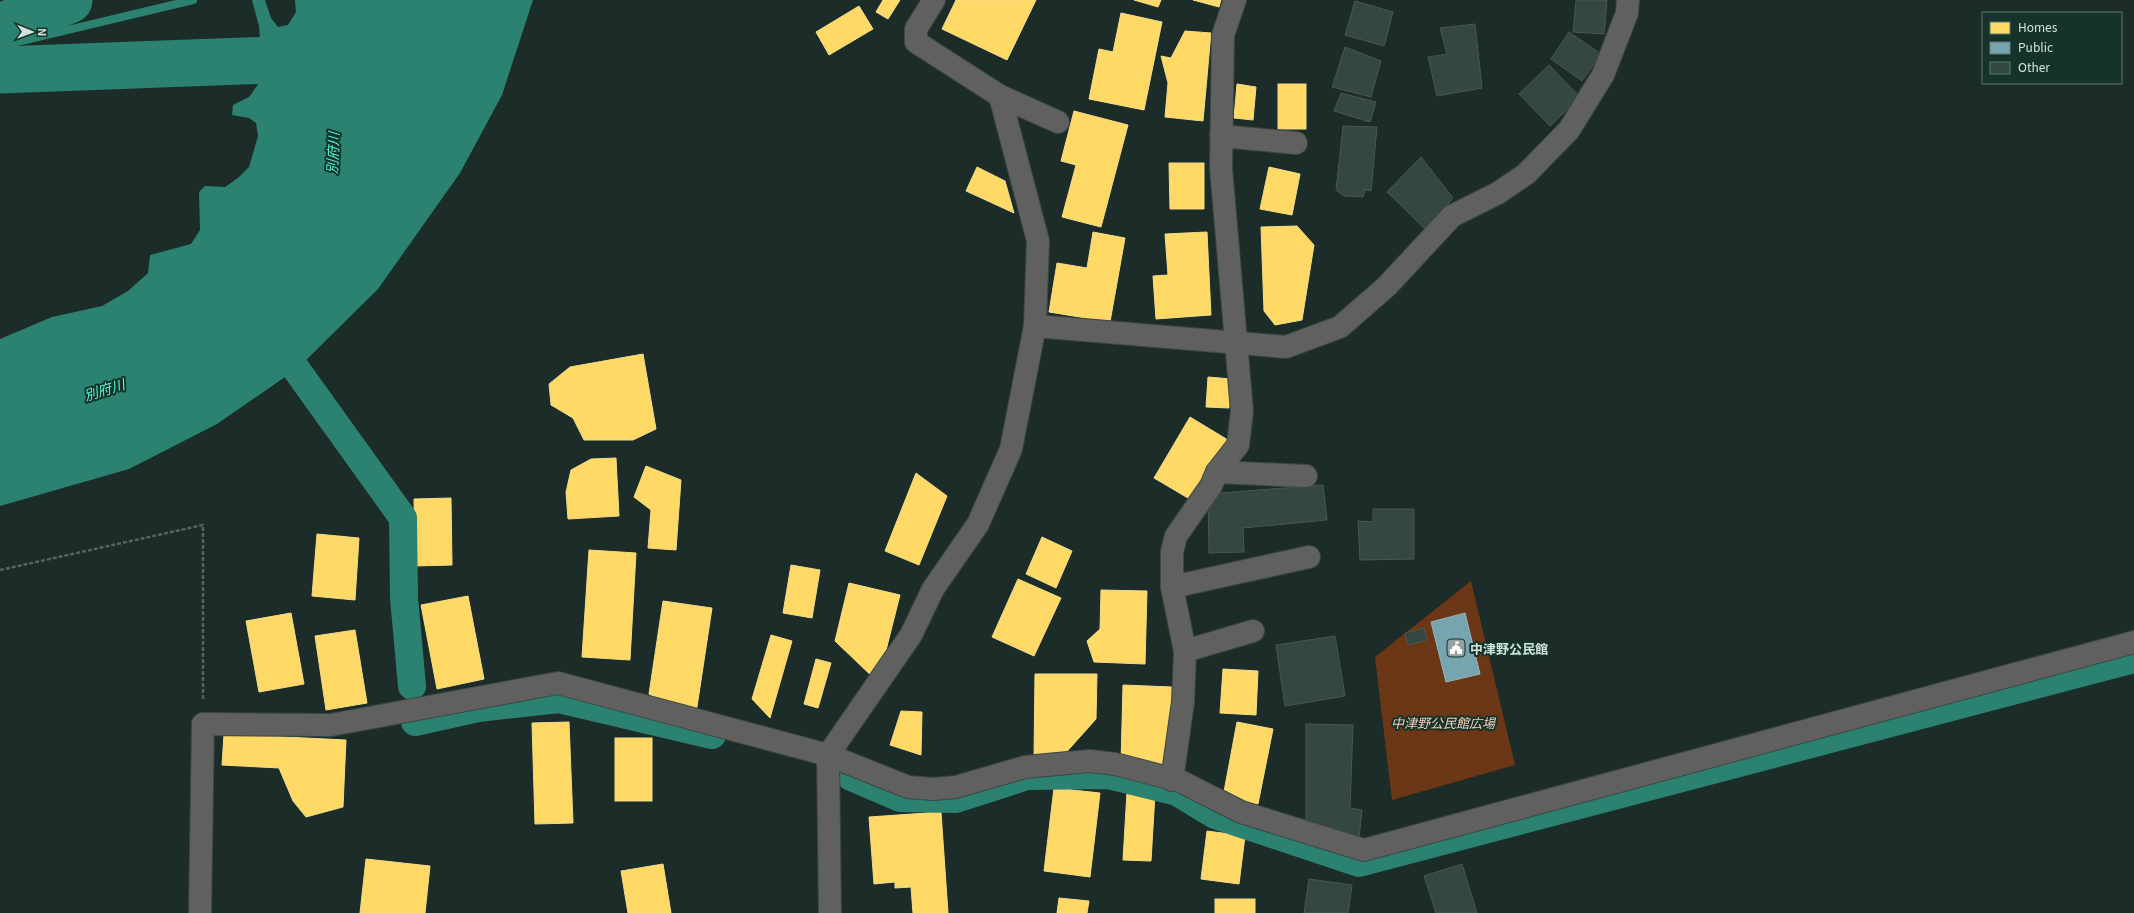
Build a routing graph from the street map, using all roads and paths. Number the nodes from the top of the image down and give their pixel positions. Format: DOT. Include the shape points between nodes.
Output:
graph roads {
  1 [pos="934,0"];
  2 [pos="1235,0"];
  3 [pos="1628,0"];
  4 [pos="1000,96"];
  5 [pos="1058,122"];
  6 [pos="1222,136"];
  7 [pos="1296,143"];
  8 [pos="1035,326"];
  9 [pos="1237,343"];
  10 [pos="1217,472"];
  11 [pos="1306,476"];
  12 [pos="1309,557"];
  13 [pos="0,570"];
  14 [pos="1172,587"];
  15 [pos="1253,631"];
  16 [pos="2134,642"];
  17 [pos="1185,651"];
  18 [pos="203,724"];
  19 [pos="828,755"];
  20 [pos="1172,780"];
  21 [pos="200,913"];
  22 [pos="830,913"];
  1 -- 4 [label="street" via="916,29 916,42"];
  2 -- 6 [label="street" via="1223,36"];
  3 -- 9 [label="street" via="1627,13 1603,75 1569,130 1526,174 1498,193 1452,216 1387,286 1340,327 1286,347"];
  4 -- 5 [label="street"];
  4 -- 8 [label="street" via="1038,241"];
  6 -- 7 [label="street"];
  6 -- 9 [label="street" via="1221,168"];
  8 -- 9 [label="street"];
  8 -- 19 [label="street" via="1011,449 978,524 933,589 911,635"];
  9 -- 10 [label="street" via="1242,411 1238,445"];
  10 -- 11 [label="street"];
  10 -- 14 [label="street" via="1211,486 1176,536 1172,552"];
  12 -- 14 [label="street"];
  13 -- 18 [label="path" via="203,524"];
  14 -- 17 [label="street"];
  15 -- 17 [label="street"];
  16 -- 20 [label="street" via="1364,850 1241,812 1180,781"];
  17 -- 20 [label="street" via="1183,702"];
  18 -- 19 [label="street" via="331,725 558,683"];
  18 -- 21 [label="street"];
  19 -- 20 [label="street" via="908,787 932,789 956,787 1025,767 1090,761 1115,764"];
  19 -- 22 [label="street"];
}
